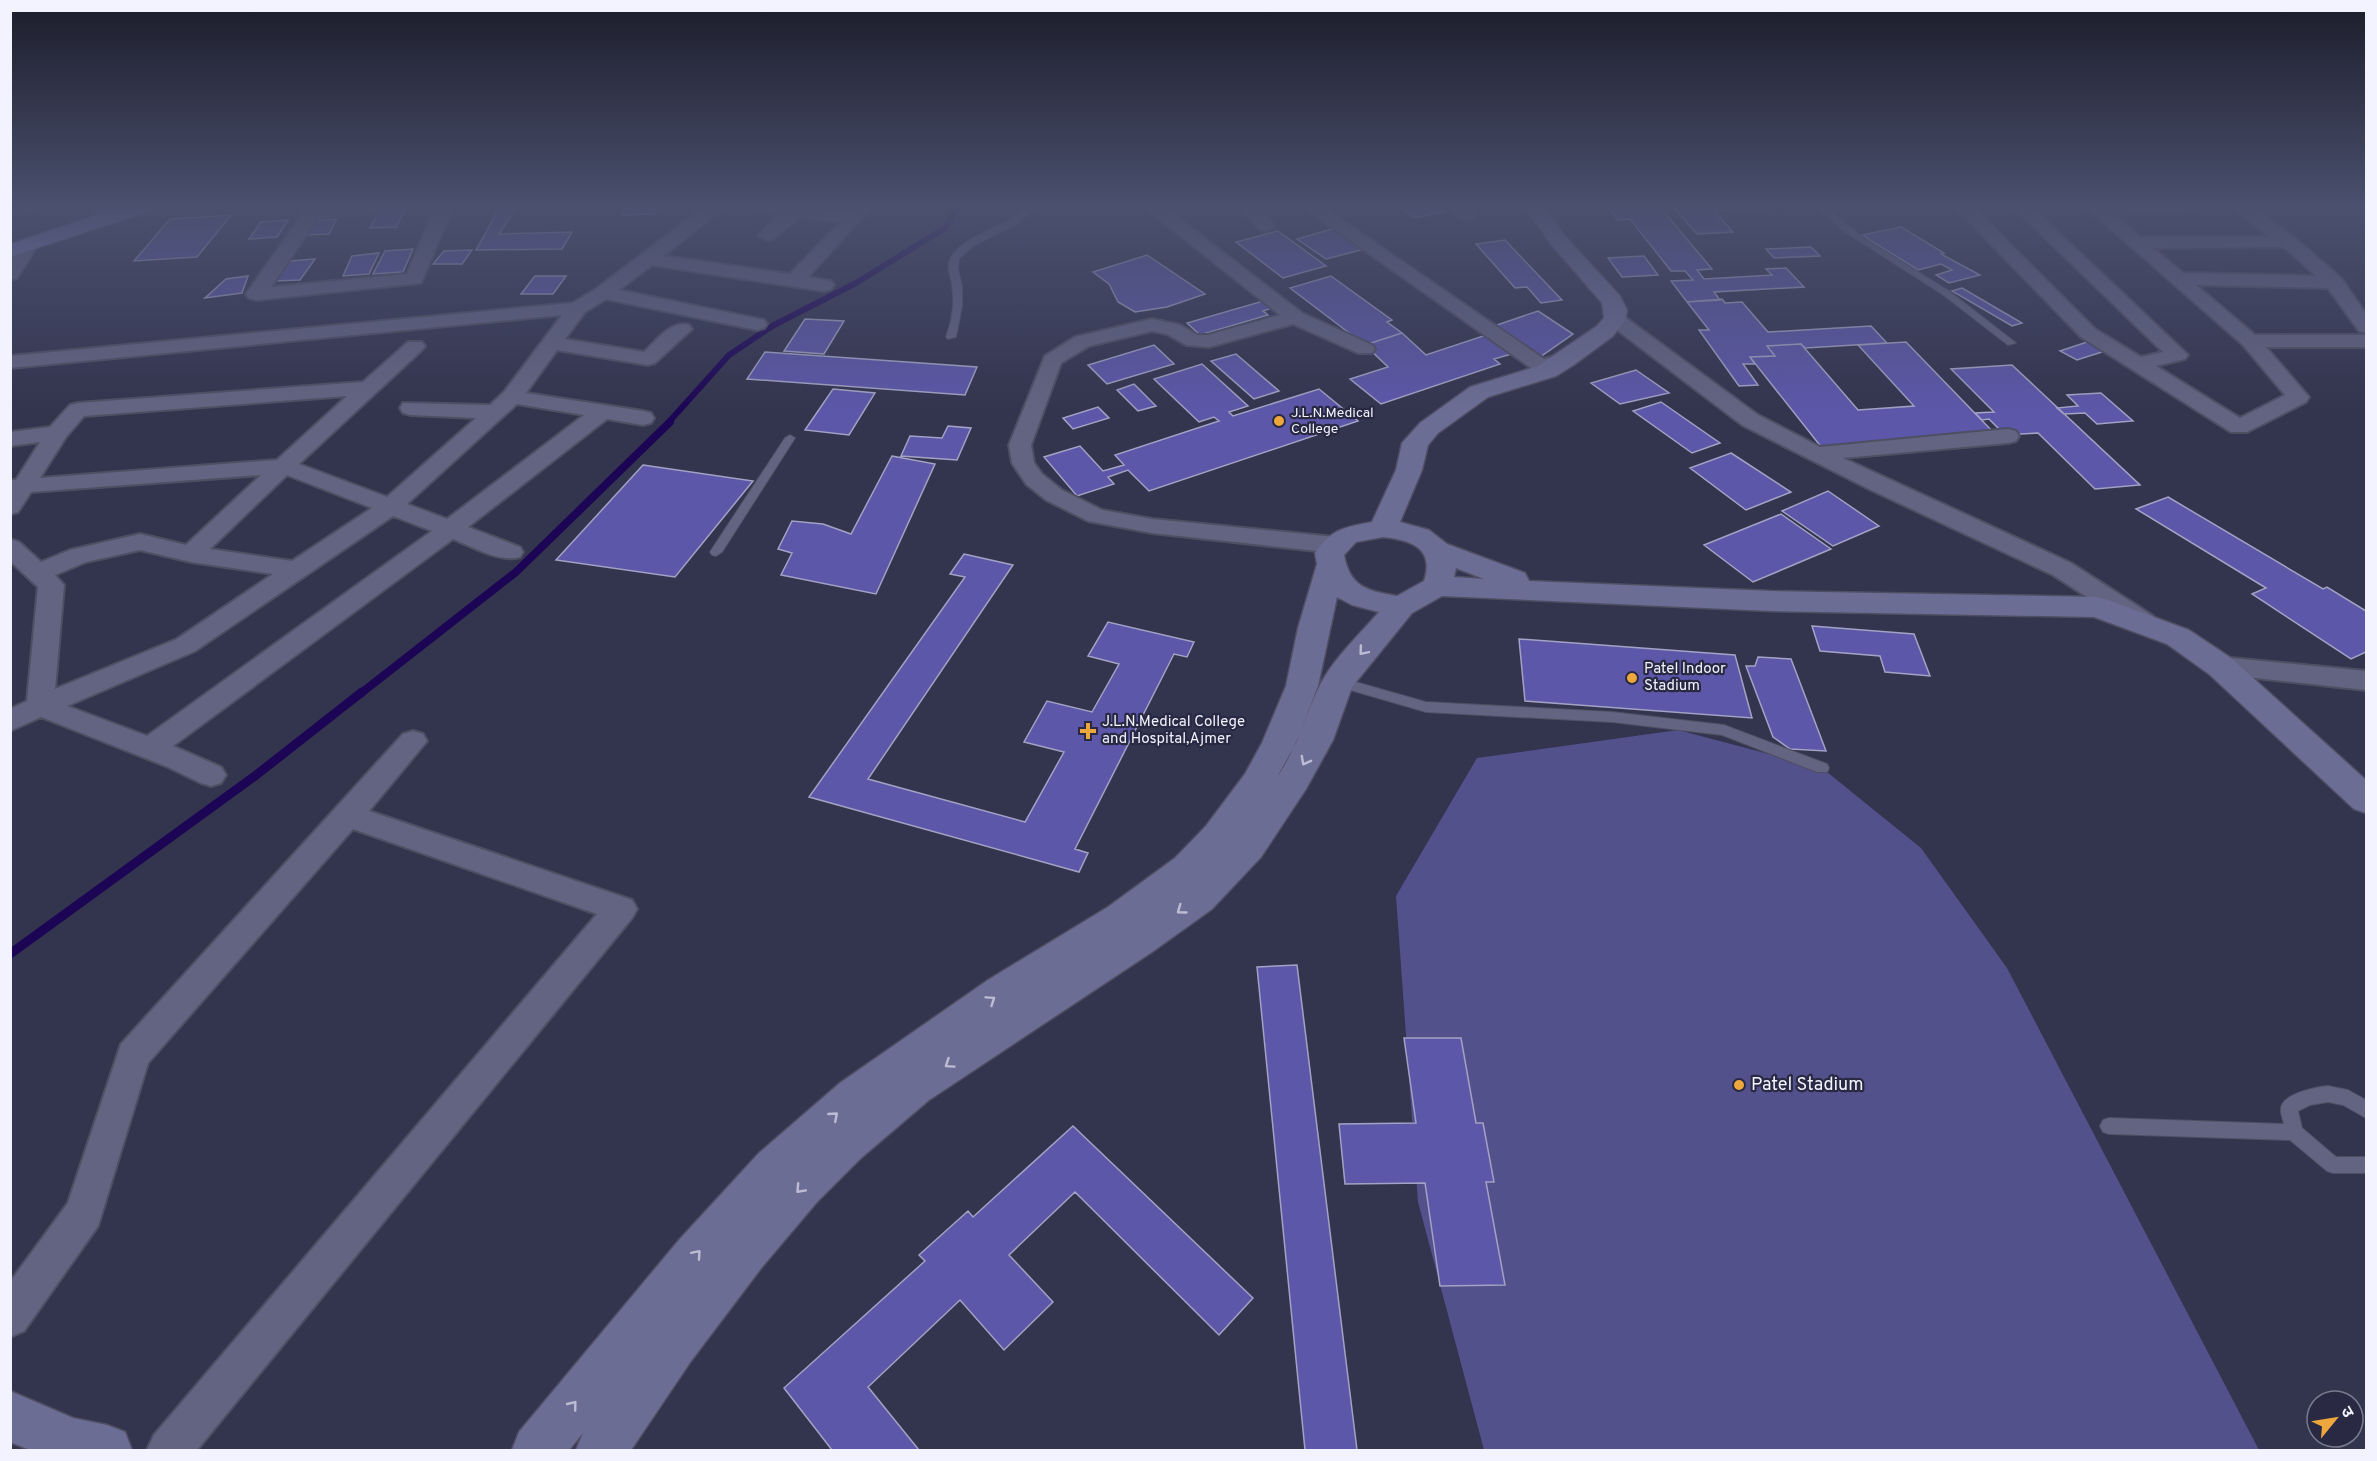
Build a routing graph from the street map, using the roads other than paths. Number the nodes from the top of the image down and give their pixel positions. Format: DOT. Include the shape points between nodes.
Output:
graph roads {
  1 [pos="269,275"];
  2 [pos="416,275"];
  3 [pos="627,275"];
  4 [pos="761,275"];
  5 [pos="800,275"];
  6 [pos="954,275"];
  7 [pos="1240,275"];
  8 [pos="1403,275"];
  9 [pos="1570,275"];
  10 [pos="1584,275"];
  11 [pos="1918,275"];
  12 [pos="2031,275"];
  13 [pos="2093,275"];
  14 [pos="2173,275"];
  15 [pos="2326,275"];
  16 [pos="2178,279"];
  17 [pos="795,280"];
  18 [pos="2334,282"];
  19 [pos="824,285"];
  20 [pos="603,293"];
  21 [pos="578,308"];
  22 [pos="1294,317"];
  23 [pos="1615,320"];
  24 [pos="757,324"];
  25 [pos="2367,327"];
  26 [pos="682,329"];
  27 [pos="951,337"];
  28 [pos="2250,341"];
  29 [pos="2367,341"];
  30 [pos="2011,342"];
  31 [pos="551,343"];
  32 [pos="415,346"];
  33 [pos="1365,349"];
  34 [pos="10,362"];
  35 [pos="2138,364"];
  36 [pos="1533,371"];
  37 [pos="369,388"];
  38 [pos="504,404"];
  39 [pos="411,408"];
  40 [pos="603,411"];
  41 [pos="643,418"];
  42 [pos="57,433"];
  43 [pos="2008,436"];
  44 [pos="790,438"];
  45 [pos="10,439"];
  46 [pos="1815,454"];
  47 [pos="283,466"];
  48 [pos="1409,470"];
  49 [pos="18,486"];
  50 [pos="10,507"];
  51 [pos="390,507"];
  52 [pos="1383,528"];
  53 [pos="450,529"];
  54 [pos="1429,543"];
  55 [pos="10,547"];
  56 [pos="511,552"];
  57 [pos="716,552"];
  58 [pos="191,554"];
  59 [pos="1333,555"];
  60 [pos="296,570"];
  61 [pos="37,573"];
  62 [pos="1437,586"];
  63 [pos="1539,589"];
  64 [pos="1401,606"];
  65 [pos="2145,622"];
  66 [pos="2220,666"];
  67 [pos="2367,681"];
  68 [pos="1338,682"];
  69 [pos="40,706"];
  70 [pos="10,721"];
  71 [pos="413,741"];
  72 [pos="150,748"];
  73 [pos="1822,768"];
  74 [pos="211,775"];
  75 [pos="2367,801"];
  76 [pos="347,815"];
  77 [pos="2367,1110"];
  78 [pos="2109,1126"];
  79 [pos="2294,1132"];
  80 [pos="2367,1165"];
  81 [pos="10,1317"];
  82 [pos="10,1416"];
  83 [pos="81,1448"];
  84 [pos="169,1450"];
  85 [pos="537,1450"];
  86 [pos="601,1450"];
  1 -- 2 [label="street" via="256,294 414,279"];
  3 -- 20 [label="street"];
  4 -- 17 [label="street"];
  5 -- 17 [label="street"];
  6 -- 27 [label="lane" via="958,319"];
  7 -- 22 [label="street"];
  8 -- 36 [label="street"];
  9 -- 36 [label="street" via="1602,324"];
  10 -- 23 [label="street" via="1612,301"];
  11 -- 30 [label="lane"];
  12 -- 35 [label="street" via="2088,333"];
  13 -- 35 [label="street" via="2178,355"];
  14 -- 16 [label="street"];
  15 -- 18 [label="street"];
  16 -- 18 [label="street"];
  16 -- 28 [label="street"];
  17 -- 19 [label="street"];
  18 -- 25 [label="street"];
  20 -- 21 [label="street"];
  20 -- 24 [label="street"];
  21 -- 31 [label="street"];
  21 -- 34 [label="street"];
  22 -- 33 [label="street"];
  22 -- 59 [label="street" via="1209,341 1193,341 1173,329 1152,325 1082,341 1052,360 1020,445 1023,463 1034,479 1054,495 1096,516"];
  23 -- 36 [label="street" via="1567,359 1547,371"];
  23 -- 46 [label="street" via="1750,420"];
  26 -- 31 [label="street" via="648,359"];
  28 -- 29 [label="street"];
  28 -- 35 [label="street" via="2298,397 2239,427"];
  31 -- 38 [label="street"];
  32 -- 37 [label="street"];
  36 -- 48 [label="street" via="1479,392 1429,428 1415,443"];
  37 -- 42 [label="street" via="78,410"];
  37 -- 47 [label="street"];
  38 -- 39 [label="street"];
  38 -- 40 [label="street"];
  38 -- 51 [label="street"];
  40 -- 41 [label="street"];
  40 -- 53 [label="street"];
  42 -- 45 [label="street"];
  42 -- 49 [label="street"];
  43 -- 46 [label="street"];
  44 -- 57 [label="lane"];
  46 -- 65 [label="street" via="2062,569"];
  47 -- 49 [label="street"];
  47 -- 51 [label="street"];
  47 -- 58 [label="street"];
  48 -- 52 [label="street"];
  48 -- 54 [label="street"];
  49 -- 50 [label="street"];
  51 -- 53 [label="street"];
  51 -- 60 [label="street"];
  52 -- 54 [label="street"];
  52 -- 59 [label="street" via="1347,535"];
  53 -- 56 [label="street"];
  53 -- 72 [label="street"];
  54 -- 62 [label="street" via="1443,565"];
  54 -- 63 [label="street"];
  55 -- 61 [label="street"];
  58 -- 60 [label="street"];
  58 -- 61 [label="street" via="140,542 79,556"];
  59 -- 64 [label="street" via="1337,580 1352,596"];
  85 -- 59 [label="street, one-way" via="695,1256 774,1168 855,1097 917,1050 1121,918 1188,868 1220,836 1279,743 1302,686"];
  60 -- 69 [label="street" via="186,645"];
  61 -- 69 [label="street" via="51,585"];
  62 -- 63 [label="street"];
  62 -- 64 [label="street"];
  63 -- 65 [label="street" via="1771,601 2097,607"];
  64 -- 68 [label="street, one-way"];
  65 -- 66 [label="street" via="2178,637"];
  66 -- 67 [label="street"];
  66 -- 75 [label="street"];
  68 -- 73 [label="lane" via="1426,708 1612,717 1724,730"];
  68 -- 86 [label="street, one-way" via="1316,740 1248,847 1198,898 914,1088 846,1144 801,1187 746,1251 674,1344"];
  69 -- 70 [label="street"];
  69 -- 72 [label="street"];
  71 -- 76 [label="street"];
  72 -- 74 [label="street"];
  76 -- 81 [label="street" via="133,1055 84,1213"];
  76 -- 84 [label="street" via="621,909"];
  77 -- 79 [label="lane" via="2356,1101 2321,1092 2301,1098 2289,1108"];
  78 -- 79 [label="lane"];
  79 -- 80 [label="lane" via="2333,1165"];
  82 -- 83 [label="street"];
}
